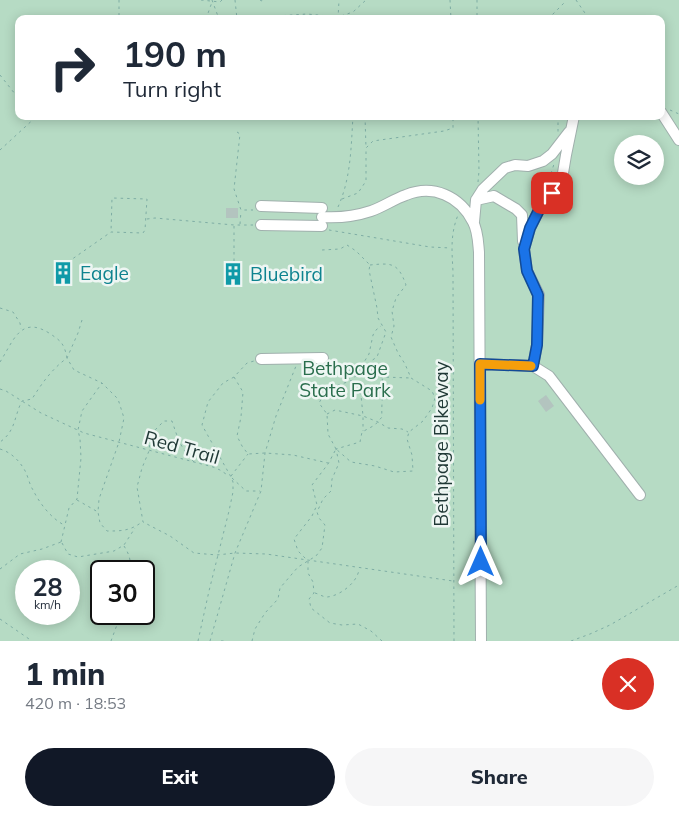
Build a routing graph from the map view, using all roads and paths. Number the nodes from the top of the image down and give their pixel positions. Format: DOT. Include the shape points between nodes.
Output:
graph roads {
  1 [pos="119,0"];
  2 [pos="201,0"];
  3 [pos="222,0"];
  4 [pos="235,0"];
  5 [pos="260,0"];
  6 [pos="263,0"];
  7 [pos="339,0"];
  8 [pos="366,0"];
  9 [pos="450,0"];
  10 [pos="477,0"];
  11 [pos="563,0"];
  12 [pos="576,0"];
  13 [pos="212,1"];
  14 [pos="119,15"];
  15 [pos="207,15"];
  16 [pos="217,15"];
  17 [pos="237,15"];
  18 [pos="292,15"];
  19 [pos="315,15"];
  20 [pos="338,15"];
  21 [pos="346,15"];
  22 [pos="451,15"];
  23 [pos="478,15"];
  24 [pos="552,15"];
  25 [pos="586,15"];
  26 [pos="0,75"];
  27 [pos="15,94"];
  28 [pos="665,118"];
  29 [pos="33,120"];
  30 [pos="352,120"];
  31 [pos="365,120"];
  32 [pos="453,120"];
  33 [pos="478,120"];
  34 [pos="558,120"];
  35 [pos="573,120"];
  36 [pos="571,129"];
  37 [pos="237,132"];
  38 [pos="679,140"];
  39 [pos="559,145"];
  40 [pos="366,148"];
  41 [pos="0,150"];
  42 [pos="554,164"];
  43 [pos="477,185"];
  44 [pos="342,199"];
  45 [pos="476,200"];
  46 [pos="543,202"];
  47 [pos="464,207"];
  48 [pos="261,208"];
  49 [pos="241,210"];
  50 [pos="334,217"];
  51 [pos="146,219"];
  52 [pos="323,220"];
  53 [pos="474,222"];
  54 [pos="234,225"];
  55 [pos="240,225"];
  56 [pos="261,225"];
  57 [pos="111,232"];
  58 [pos="452,248"];
  59 [pos="524,249"];
  60 [pos="322,250"];
  61 [pos="68,262"];
  62 [pos="234,263"];
  63 [pos="370,266"];
  64 [pos="0,308"];
  65 [pos="82,320"];
  66 [pos="381,326"];
  67 [pos="21,330"];
  68 [pos="67,358"];
  69 [pos="299,358"];
  70 [pos="261,359"];
  71 [pos="324,360"];
  72 [pos="0,362"];
  73 [pos="480,364"];
  74 [pos="533,366"];
  75 [pos="343,370"];
  76 [pos="358,372"];
  77 [pos="234,377"];
  78 [pos="382,377"];
  79 [pos="411,378"];
  80 [pos="350,381"];
  81 [pos="102,383"];
  82 [pos="0,389"];
  83 [pos="22,401"];
  84 [pos="327,414"];
  85 [pos="363,416"];
  86 [pos="378,422"];
  87 [pos="78,430"];
  88 [pos="362,432"];
  89 [pos="409,432"];
  90 [pos="0,442"];
  91 [pos="119,442"];
  92 [pos="0,449"];
  93 [pos="336,449"];
  94 [pos="149,451"];
  95 [pos="266,453"];
  96 [pos="248,454"];
  97 [pos="194,462"];
  98 [pos="328,464"];
  99 [pos="230,477"];
  100 [pos="261,491"];
  101 [pos="640,495"];
  102 [pos="77,499"];
  103 [pos="98,512"];
  104 [pos="143,522"];
  105 [pos="65,525"];
  106 [pos="136,527"];
  107 [pos="61,542"];
  108 [pos="124,545"];
  109 [pos="236,553"];
  110 [pos="217,555"];
  111 [pos="130,560"];
  112 [pos="308,560"];
  113 [pos="359,568"];
  114 [pos="0,570"];
  115 [pos="454,582"];
  116 [pos="679,585"];
  117 [pos="314,593"];
  118 [pos="0,619"];
  119 [pos="117,625"];
  120 [pos="32,641"];
  121 [pos="111,641"];
  122 [pos="198,641"];
  123 [pos="210,641"];
  124 [pos="252,641"];
  125 [pos="382,641"];
  126 [pos="454,641"];
  127 [pos="481,641"];
  128 [pos="570,641"];
  1 -- 14 [label="path"];
  2 -- 13 [label="path"];
  3 -- 13 [label="path"];
  4 -- 17 [label="path"];
  5 -- 6 [label="path"];
  7 -- 20 [label="path"];
  8 -- 21 [label="path"];
  9 -- 22 [label="path"];
  10 -- 23 [label="path"];
  11 -- 24 [label="path" via="564,4"];
  12 -- 25 [label="path"];
  13 -- 15 [label="path"];
  13 -- 16 [label="path"];
  18 -- 19 [label="path"];
  26 -- 27 [label="path"];
  28 -- 38 [label="street"];
  29 -- 41 [label="path"];
  30 -- 44 [label="path" via="351,162"];
  31 -- 40 [label="path"];
  32 -- 40 [label="path" via="453,128 444,131 372,141"];
  33 -- 43 [label="path"];
  34 -- 39 [label="path"];
  35 -- 36 [label="street"];
  36 -- 39 [label="street"];
  36 -- 46 [label="street" via="561,185"];
  37 -- 49 [label="path" via="240,134 234,189"];
  39 -- 45 [label="street" via="543,161 506,168"];
  40 -- 44 [label="path" via="366,180 358,194"];
  42 -- 46 [label="path"];
  44 -- 50 [label="path"];
  45 -- 53 [label="street"];
  45 -- 59 [label="street" via="494,196 516,208 522,215"];
  46 -- 59 [label="street"];
  47 -- 50 [label="street" via="438,192 422,191 407,194 372,211"];
  47 -- 53 [label="street"];
  47 -- 58 [label="path, Bethpage Bikeway" via="453,228"];
  48 -- 49 [label="path"];
  48 -- 52 [label="street"];
  49 -- 55 [label="path"];
  50 -- 52 [label="street"];
  51 -- 54 [label="path"];
  51 -- 57 [label="path" via="143,233"];
  51 -- 57 [label="path" via="146,199 112,198"];
  52 -- 56 [label="street"];
  52 -- 58 [label="path" via="430,248"];
  53 -- 73 [label="street" via="480,252"];
  54 -- 55 [label="path"];
  54 -- 62 [label="path"];
  55 -- 56 [label="path"];
  57 -- 61 [label="path"];
  58 -- 115 [label="path, Bethpage Bikeway"];
  59 -- 74 [label="street" via="527,271 538,295 537,345"];
  60 -- 63 [label="path" via="340,249 347,245"];
  63 -- 66 [label="path"];
  63 -- 79 [label="path" via="387,263 403,276 406,285 396,298 392,311 394,326 391,336"];
  64 -- 67 [label="path" via="13,312"];
  65 -- 68 [label="path"];
  66 -- 76 [label="path" via="373,335 369,354"];
  66 -- 78 [label="path" via="386,332 377,356 371,362"];
  67 -- 68 [label="path" via="32,326 41,328 62,342"];
  67 -- 72 [label="path"];
  68 -- 81 [label="path" via="74,370"];
  68 -- 83 [label="path" via="46,377 32,399"];
  69 -- 70 [label="street"];
  69 -- 71 [label="street"];
  69 -- 95 [label="path" via="276,416"];
  70 -- 77 [label="path" via="247,363"];
  71 -- 75 [label="path"];
  73 -- 74 [label="street"];
  73 -- 127 [label="street"];
  74 -- 101 [label="street" via="549,376"];
  75 -- 76 [label="path"];
  75 -- 80 [label="path"];
  76 -- 78 [label="path"];
  76 -- 80 [label="path"];
  77 -- 96 [label="path" via="243,392 237,436"];
  77 -- 99 [label="path" via="223,382 208,402 202,425"];
  78 -- 79 [label="path"];
  78 -- 86 [label="path" via="382,416"];
  79 -- 89 [label="path" via="432,391 435,398 423,421"];
  80 -- 84 [label="path" via="327,388 320,403"];
  80 -- 85 [label="path" via="361,395"];
  81 -- 87 [label="path" via="82,411"];
  81 -- 91 [label="path" via="118,399 124,418"];
  82 -- 83 [label="path, Red Trail"];
  83 -- 87 [label="path, Red Trail"];
  83 -- 90 [label="path" via="15,423"];
  84 -- 85 [label="path" via="335,410"];
  84 -- 93 [label="path" via="328,434"];
  85 -- 86 [label="path"];
  85 -- 88 [label="path"];
  86 -- 88 [label="path"];
  86 -- 89 [label="path" via="388,428"];
  87 -- 91 [label="path, Red Trail"];
  87 -- 102 [label="path" via="81,458"];
  88 -- 93 [label="path" via="360,442"];
  89 -- 93 [label="path" via="407,439 413,471 394,472 351,462"];
  91 -- 94 [label="path, Red Trail"];
  91 -- 103 [label="path" via="99,499"];
  92 -- 105 [label="path" via="9,452 23,468 32,490 50,514"];
  93 -- 98 [label="path"];
  93 -- 112 [label="path" via="339,463 331,491 317,512 325,525 322,548"];
  94 -- 97 [label="path, Red Trail"];
  94 -- 97 [label="path" via="151,434 164,421 172,422 184,452"];
  94 -- 104 [label="path" via="137,487"];
  95 -- 96 [label="path"];
  95 -- 98 [label="path" via="293,455"];
  95 -- 100 [label="path"];
  96 -- 99 [label="path"];
  97 -- 99 [label="path, Red Trail" via="220,470"];
  98 -- 112 [label="path" via="312,485 317,505 294,539 298,550"];
  99 -- 100 [label="path" via="246,491"];
  99 -- 110 [label="path, Red Trail" via="233,492"];
  100 -- 109 [label="path"];
  102 -- 103 [label="path"];
  102 -- 105 [label="path" via="69,508"];
  103 -- 106 [label="path" via="100,523 107,531"];
  104 -- 106 [label="path"];
  104 -- 110 [label="path" via="194,553"];
  105 -- 107 [label="path"];
  106 -- 108 [label="path"];
  107 -- 108 [label="path" via="68,554 78,557 114,551"];
  107 -- 114 [label="path" via="20,554"];
  108 -- 111 [label="path"];
  109 -- 110 [label="path"];
  109 -- 112 [label="path"];
  109 -- 123 [label="path"];
  110 -- 122 [label="path, Red Trail"];
  112 -- 113 [label="path"];
  112 -- 117 [label="path"];
  112 -- 124 [label="path" via="280,588 278,599 255,629"];
  113 -- 115 [label="path"];
  113 -- 117 [label="path" via="357,579 337,594 326,597"];
  115 -- 126 [label="path, Bethpage Bikeway"];
  116 -- 128 [label="path" via="610,625"];
  117 -- 125 [label="path" via="308,599 311,608 330,623 358,624"];
  118 -- 120 [label="path"];
  119 -- 121 [label="path"];
}
